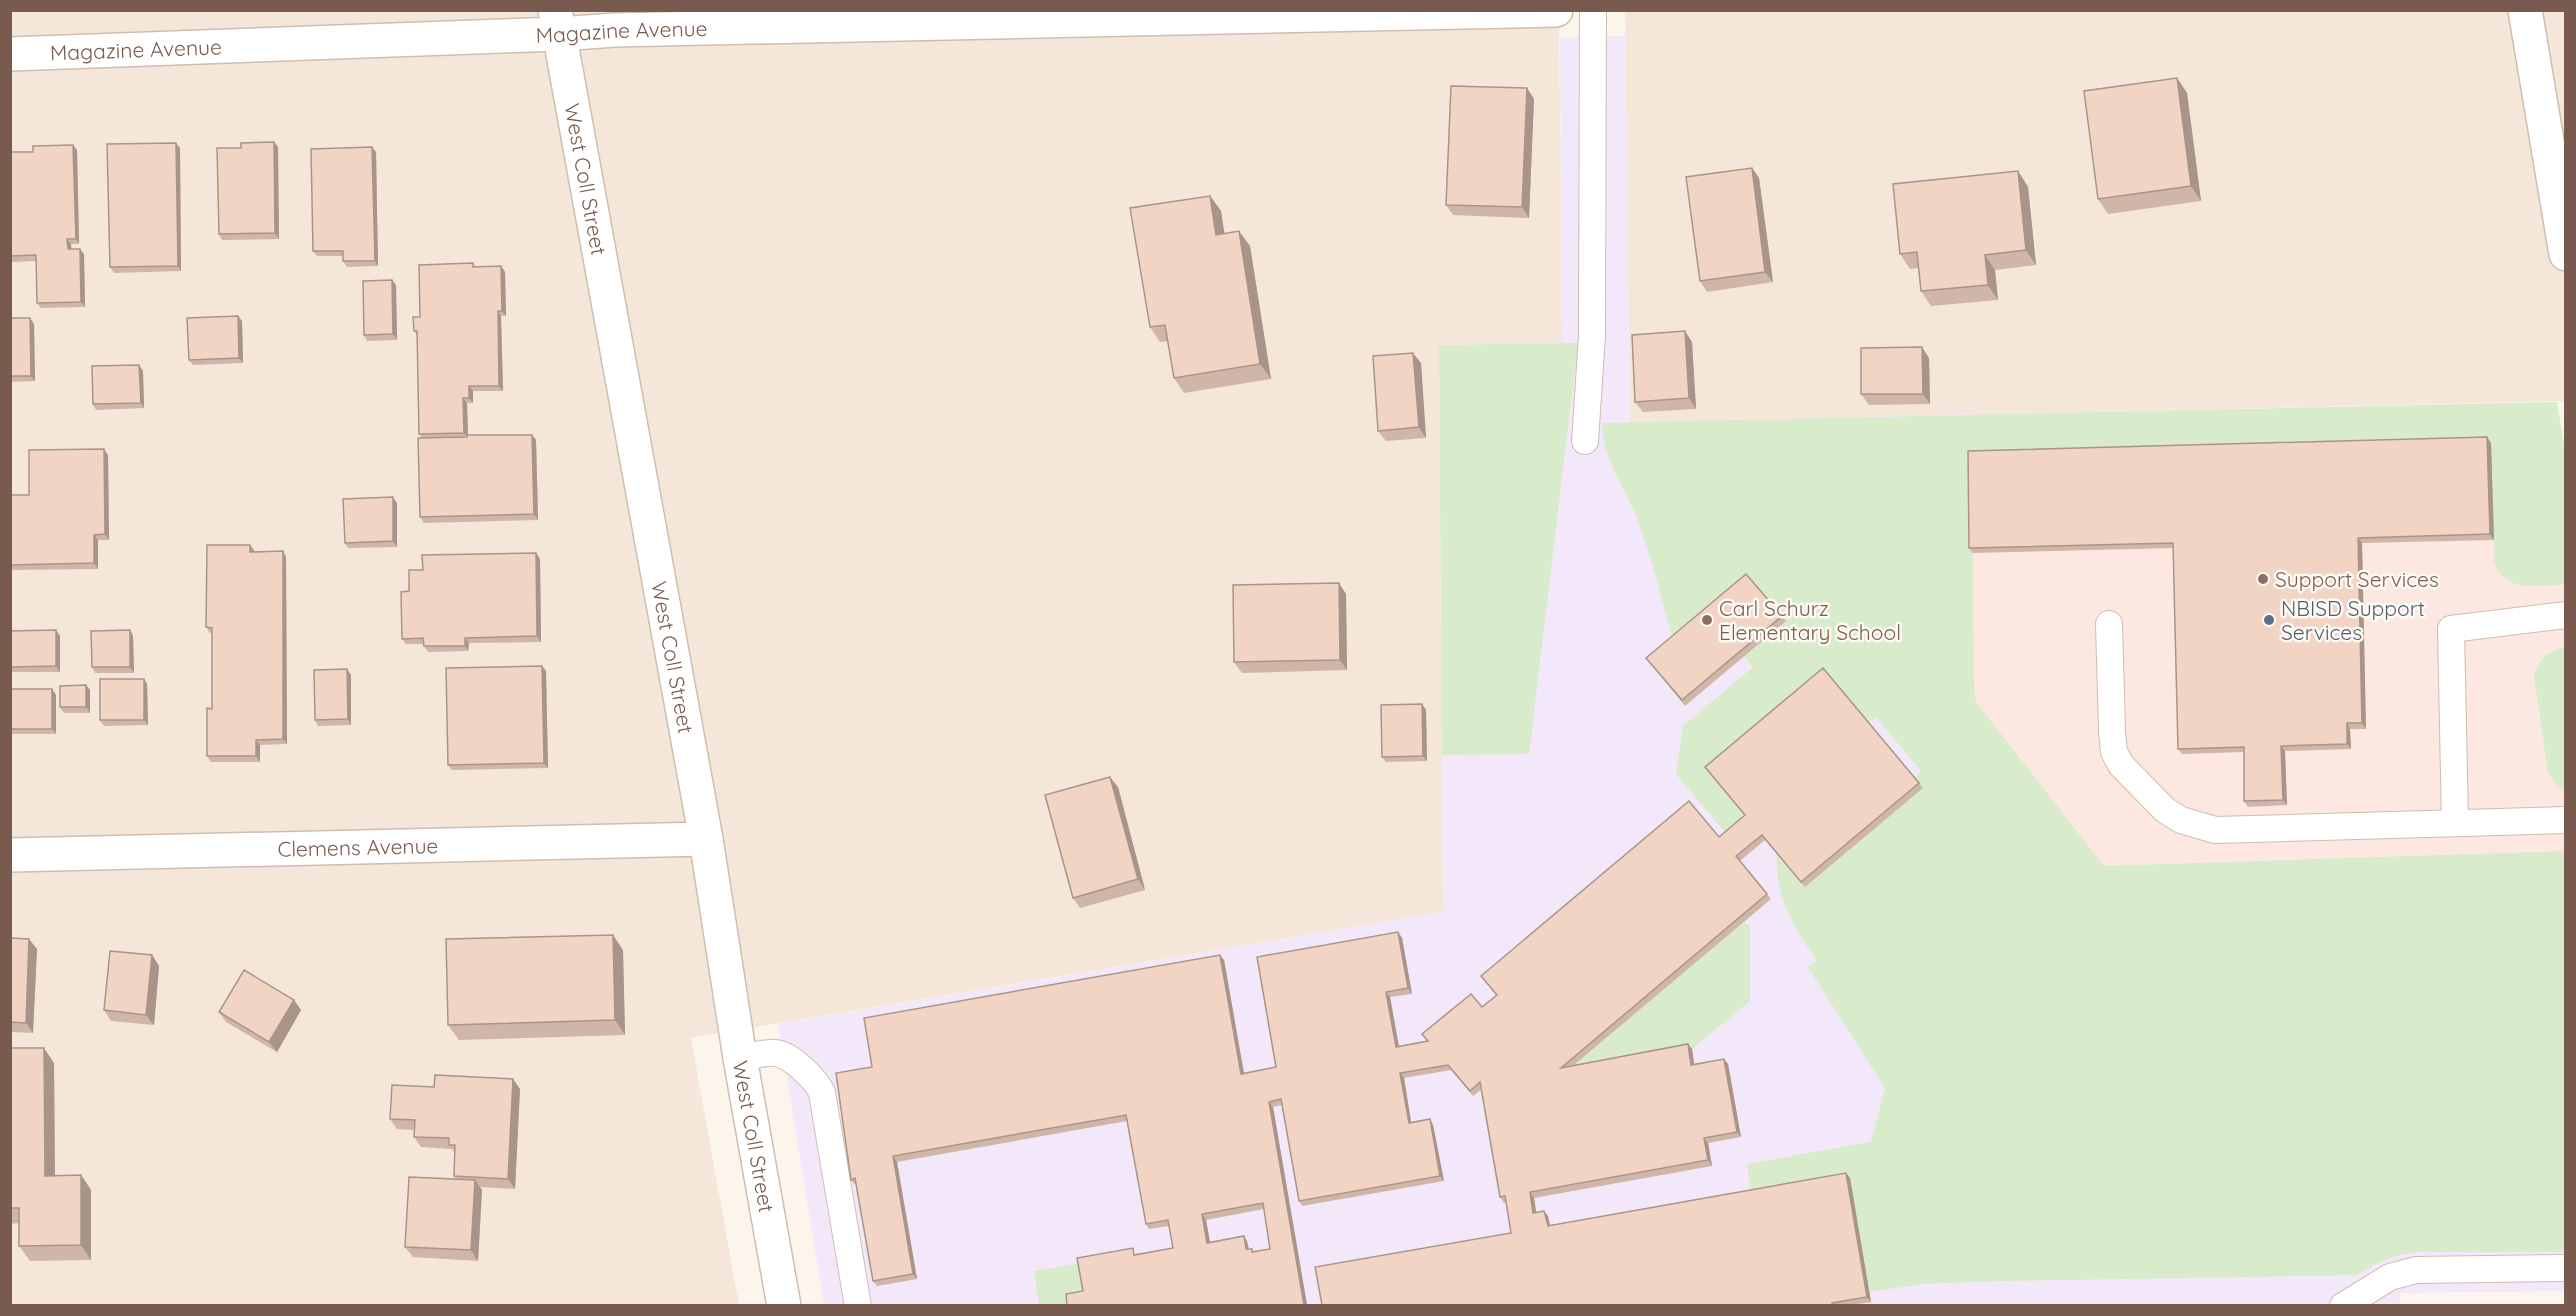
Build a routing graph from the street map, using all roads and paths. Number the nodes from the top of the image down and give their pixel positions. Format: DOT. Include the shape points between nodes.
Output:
graph roads {
  1 [pos="1556,10"];
  2 [pos="1593,10"];
  3 [pos="2525,10"];
  4 [pos="557,22"];
  5 [pos="10,54"];
  6 [pos="2565,254"];
  7 [pos="1585,441"];
  8 [pos="2565,615"];
  9 [pos="2109,624"];
  10 [pos="2565,820"];
  11 [pos="2455,823"];
  12 [pos="706,838"];
  13 [pos="10,855"];
  14 [pos="740,1058"];
  15 [pos="2565,1268"];
  16 [pos="2354,1302"];
  17 [pos="784,1305"];
  18 [pos="858,1305"];
  1 -- 4 [label="street, Magazine Avenue" via="626,30"];
  2 -- 7 [label="lane" via="1592,336"];
  3 -- 6 [label="street"];
  4 -- 5 [label="street, Magazine Avenue"];
  4 -- 12 [label="street, West Coll Street"];
  8 -- 11 [label="lane" via="2451,629"];
  9 -- 11 [label="lane" via="2114,752 2121,765 2181,820 2215,830"];
  10 -- 11 [label="lane"];
  12 -- 13 [label="street, Clemens Avenue"];
  12 -- 14 [label="street, West Coll Street"];
  14 -- 17 [label="street, West Coll Street"];
  14 -- 18 [label="lane" via="778,1053 819,1084"];
  15 -- 16 [label="lane" via="2416,1270 2390,1277"];
}
